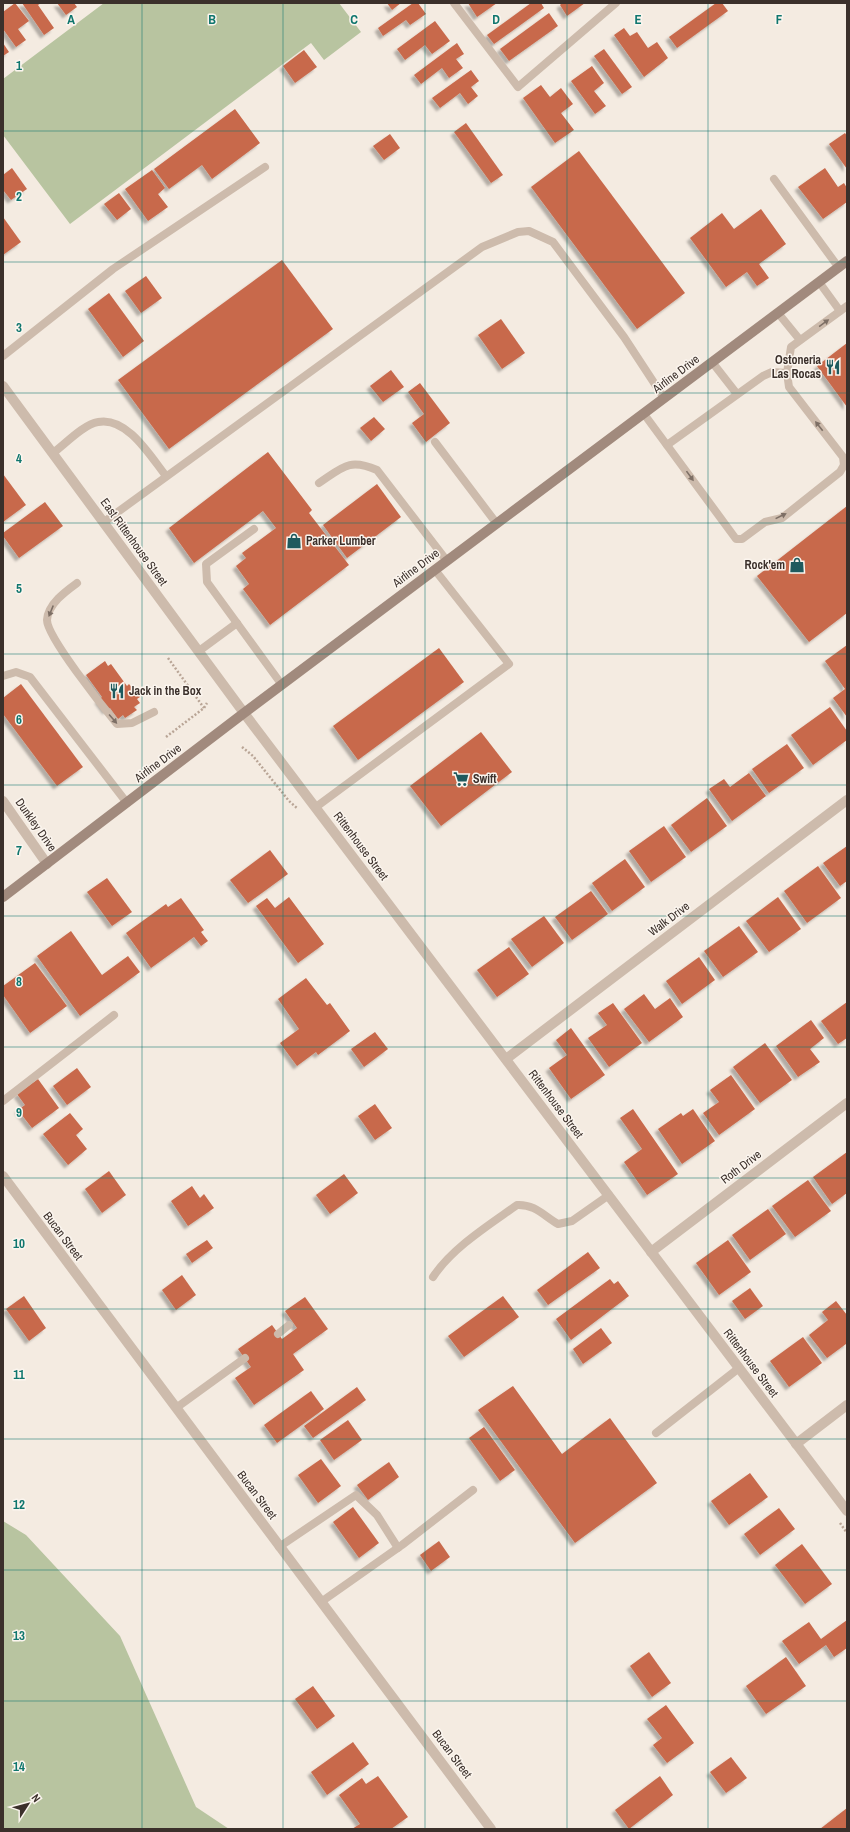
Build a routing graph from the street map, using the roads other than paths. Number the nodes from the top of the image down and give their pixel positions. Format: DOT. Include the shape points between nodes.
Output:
graph roads {
  1 [pos="454,3"];
  2 [pos="616,3"];
  3 [pos="265,167"];
  4 [pos="774,179"];
  5 [pos="843,265"];
  6 [pos="820,282"];
  7 [pos="844,308"];
  8 [pos="778,313"];
  9 [pos="800,340"];
  10 [pos="3,356"];
  11 [pos="712,362"];
  12 [pos="787,373"];
  13 [pos="3,386"];
  14 [pos="737,394"];
  15 [pos="664,398"];
  16 [pos="644,414"];
  17 [pos="435,442"];
  18 [pos="667,445"];
  19 [pos="53,453"];
  20 [pos="845,460"];
  21 [pos="166,476"];
  22 [pos="319,482"];
  23 [pos="104,522"];
  24 [pos="497,524"];
  25 [pos="254,529"];
  26 [pos="447,561"];
  27 [pos="435,570"];
  28 [pos="78,583"];
  29 [pos="236,623"];
  30 [pos="199,652"];
  31 [pos="3,676"];
  32 [pos="282,685"];
  33 [pos="154,712"];
  34 [pos="244,713"];
  35 [pos="847,800"];
  36 [pos="3,801"];
  37 [pos="127,803"];
  38 [pos="316,807"];
  39 [pos="47,864"];
  40 [pos="3,897"];
  41 [pos="114,1015"];
  42 [pos="506,1059"];
  43 [pos="3,1100"];
  44 [pos="847,1103"];
  45 [pos="3,1176"];
  46 [pos="609,1195"];
  47 [pos="651,1252"];
  48 [pos="433,1277"];
  49 [pos="289,1325"];
  50 [pos="278,1334"];
  51 [pos="245,1358"];
  52 [pos="739,1368"];
  53 [pos="847,1405"];
  54 [pos="176,1408"];
  55 [pos="656,1433"];
  56 [pos="796,1444"];
  57 [pos="473,1490"];
  58 [pos="847,1511"];
  59 [pos="280,1546"];
  60 [pos="398,1548"];
  61 [pos="321,1602"];
  62 [pos="491,1829"];
  1 -- 2 [label="lane" via="518,87"];
  3 -- 10 [label="lane" via="113,269"];
  4 -- 5 [label="lane"];
  5 -- 6 [label="main road, Airline Drive"];
  6 -- 7 [label="lane"];
  6 -- 8 [label="main road, Airline Drive"];
  9 -- 7 [label="lane, one-way"];
  8 -- 9 [label="lane"];
  8 -- 11 [label="main road, Airline Drive"];
  9 -- 12 [label="lane" via="792,347"];
  11 -- 14 [label="lane"];
  11 -- 15 [label="main road, Airline Drive"];
  12 -- 14 [label="lane" via="772,372"];
  20 -- 12 [label="lane, one-way" via="789,387"];
  13 -- 19 [label="street, East Rittenhouse Street"];
  14 -- 18 [label="lane"];
  15 -- 16 [label="main road, Airline Drive"];
  15 -- 21 [label="lane" via="624,337 552,242 529,231 518,232 482,247"];
  16 -- 18 [label="lane"];
  16 -- 24 [label="main road, Airline Drive"];
  17 -- 24 [label="lane"];
  18 -- 20 [label="lane, one-way" via="736,539 742,539 765,522 782,518 840,472"];
  19 -- 21 [label="lane" via="90,425 98,422 116,423 134,435"];
  19 -- 23 [label="street, East Rittenhouse Street"];
  21 -- 23 [label="lane"];
  22 -- 26 [label="lane" via="350,464 362,464 377,470"];
  23 -- 30 [label="street, East Rittenhouse Street"];
  24 -- 26 [label="main road, Airline Drive"];
  25 -- 29 [label="lane" via="206,564 207,582"];
  26 -- 27 [label="main road, Airline Drive"];
  27 -- 32 [label="main road, Airline Drive"];
  27 -- 38 [label="lane" via="509,664"];
  28 -- 33 [label="lane, one-way" via="53,605 47,620 50,632 117,724 132,723"];
  29 -- 30 [label="lane"];
  29 -- 32 [label="lane"];
  30 -- 34 [label="street, East Rittenhouse Street"];
  31 -- 37 [label="lane" via="16,672 30,677"];
  32 -- 34 [label="main road, Airline Drive"];
  34 -- 37 [label="main road, Airline Drive"];
  34 -- 38 [label="street, Rittenhouse Street"];
  35 -- 42 [label="street, Walk Drive"];
  36 -- 39 [label="street, Dunkley Drive"];
  37 -- 39 [label="main road, Airline Drive"];
  38 -- 42 [label="street, Rittenhouse Street"];
  39 -- 40 [label="main road, Airline Drive"];
  41 -- 43 [label="lane"];
  42 -- 46 [label="street, Rittenhouse Street"];
  44 -- 47 [label="street, Roth Drive"];
  45 -- 54 [label="street, Bucan Street"];
  46 -- 47 [label="street, Rittenhouse Street"];
  46 -- 48 [label="lane" via="572,1221 558,1224 536,1208 525,1204 517,1205 452,1253"];
  47 -- 52 [label="street, Rittenhouse Street"];
  49 -- 50 [label="lane"];
  51 -- 54 [label="lane"];
  52 -- 55 [label="lane"];
  52 -- 56 [label="street, Rittenhouse Street"];
  53 -- 56 [label="street"];
  54 -- 59 [label="street, Bucan Street"];
  56 -- 58 [label="street, Rittenhouse Street"];
  57 -- 60 [label="lane"];
  59 -- 60 [label="lane" via="356,1495 376,1515"];
  59 -- 61 [label="street, Bucan Street"];
  60 -- 61 [label="lane"];
  61 -- 62 [label="street, Bucan Street"];
}
